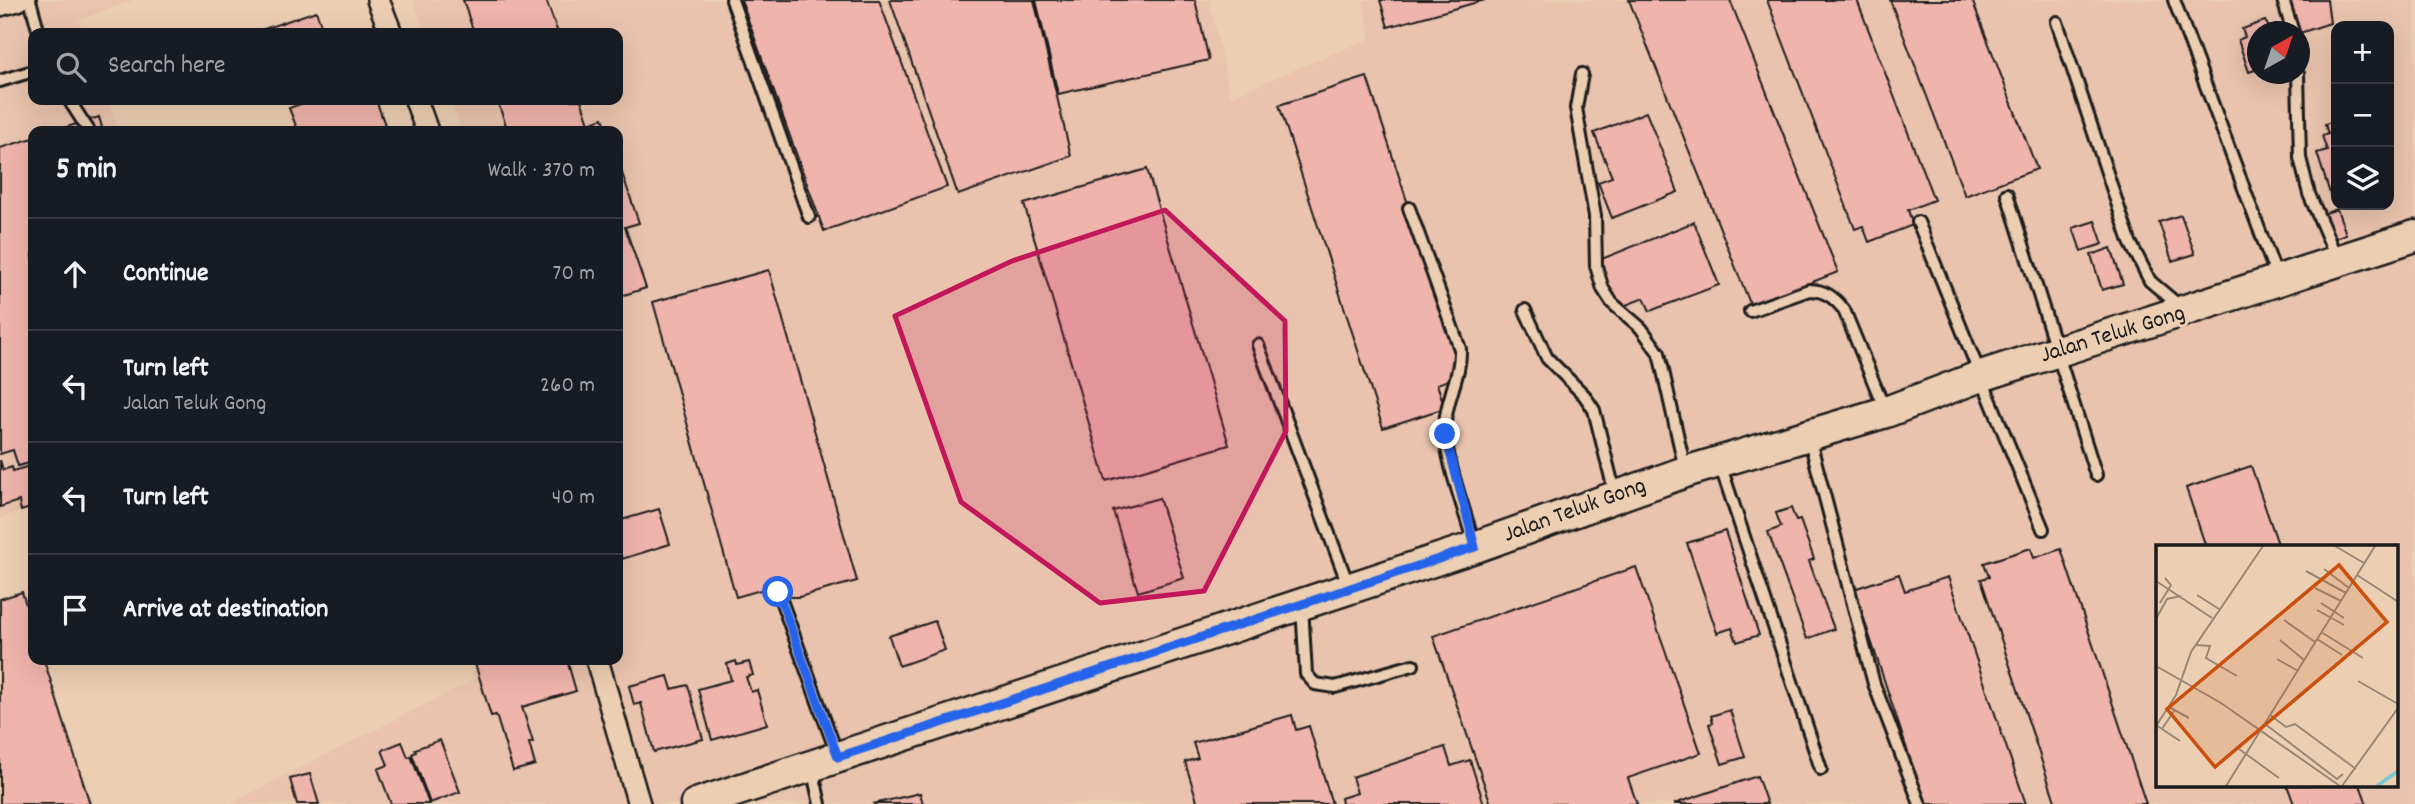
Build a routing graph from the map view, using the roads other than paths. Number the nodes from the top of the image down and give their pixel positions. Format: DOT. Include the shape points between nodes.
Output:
graph roads {
  1 [pos="18,0"];
  2 [pos="30,0"];
  3 [pos="378,0"];
  4 [pos="732,0"];
  5 [pos="2174,0"];
  6 [pos="2283,0"];
  7 [pos="0,5"];
  8 [pos="2290,21"];
  9 [pos="2057,22"];
  10 [pos="38,28"];
  11 [pos="389,28"];
  12 [pos="28,73"];
  13 [pos="1582,74"];
  14 [pos="0,82"];
  15 [pos="2298,84"];
  16 [pos="72,105"];
  17 [pos="417,105"];
  18 [pos="86,126"];
  19 [pos="425,126"];
  20 [pos="2007,194"];
  21 [pos="1409,208"];
  22 [pos="809,217"];
  23 [pos="1918,222"];
  24 [pos="2415,236"];
  25 [pos="2339,262"];
  26 [pos="2279,282"];
  27 [pos="1525,310"];
  28 [pos="1751,311"];
  29 [pos="2187,312"];
  30 [pos="1258,345"];
  31 [pos="2058,352"];
  32 [pos="1981,376"];
  33 [pos="1886,412"];
  34 [pos="1808,434"];
  35 [pos="1719,461"];
  36 [pos="1685,472"];
  37 [pos="2096,475"];
  38 [pos="1615,496"];
  39 [pos="2043,529"];
  40 [pos="1475,547"];
  41 [pos="1349,587"];
  42 [pos="778,592"];
  43 [pos="1302,603"];
  44 [pos="598,665"];
  45 [pos="1413,665"];
  46 [pos="825,761"];
  47 [pos="1821,769"];
  48 [pos="705,803"];
  49 [pos="639,804"];
  50 [pos="820,804"];
  51 [pos="1920,804"];
  1 -- 7 [label="street"];
  2 -- 10 [label="lane"];
  3 -- 11 [label="street"];
  4 -- 22 [label="lane"];
  5 -- 26 [label="lane"];
  6 -- 8 [label="lane"];
  9 -- 29 [label="lane" via="2130,242 2150,281"];
  12 -- 14 [label="lane"];
  13 -- 36 [label="lane" via="1576,108 1595,216 1596,266 1612,303 1641,328 1659,352"];
  15 -- 25 [label="lane" via="2303,175"];
  16 -- 18 [label="lane"];
  17 -- 19 [label="street"];
  20 -- 31 [label="lane"];
  21 -- 40 [label="lane" via="1460,349 1445,434"];
  23 -- 32 [label="lane"];
  24 -- 25 [label="street, Jalan Teluk Gong"];
  25 -- 26 [label="street, Jalan Teluk Gong"];
  26 -- 29 [label="street, Jalan Teluk Gong"];
  27 -- 38 [label="lane" via="1547,358 1594,410"];
  28 -- 33 [label="lane" via="1810,290 1837,300"];
  29 -- 31 [label="street, Jalan Teluk Gong"];
  30 -- 41 [label="lane"];
  31 -- 32 [label="street, Jalan Teluk Gong"];
  31 -- 37 [label="lane"];
  32 -- 33 [label="street, Jalan Teluk Gong"];
  32 -- 39 [label="lane"];
  33 -- 34 [label="street, Jalan Teluk Gong"];
  34 -- 35 [label="street, Jalan Teluk Gong"];
  34 -- 51 [label="lane" via="1874,684"];
  35 -- 36 [label="street, Jalan Teluk Gong"];
  35 -- 47 [label="lane"];
  36 -- 38 [label="street, Jalan Teluk Gong"];
  38 -- 40 [label="street, Jalan Teluk Gong"];
  40 -- 41 [label="street, Jalan Teluk Gong"];
  41 -- 43 [label="street, Jalan Teluk Gong"];
  42 -- 46 [label="lane"];
  43 -- 45 [label="lane" via="1306,674 1315,684 1335,687"];
  43 -- 46 [label="street, Jalan Teluk Gong"];
  44 -- 49 [label="street"];
  46 -- 48 [label="street, Jalan Teluk Gong"];
  46 -- 50 [label="lane"];
}
